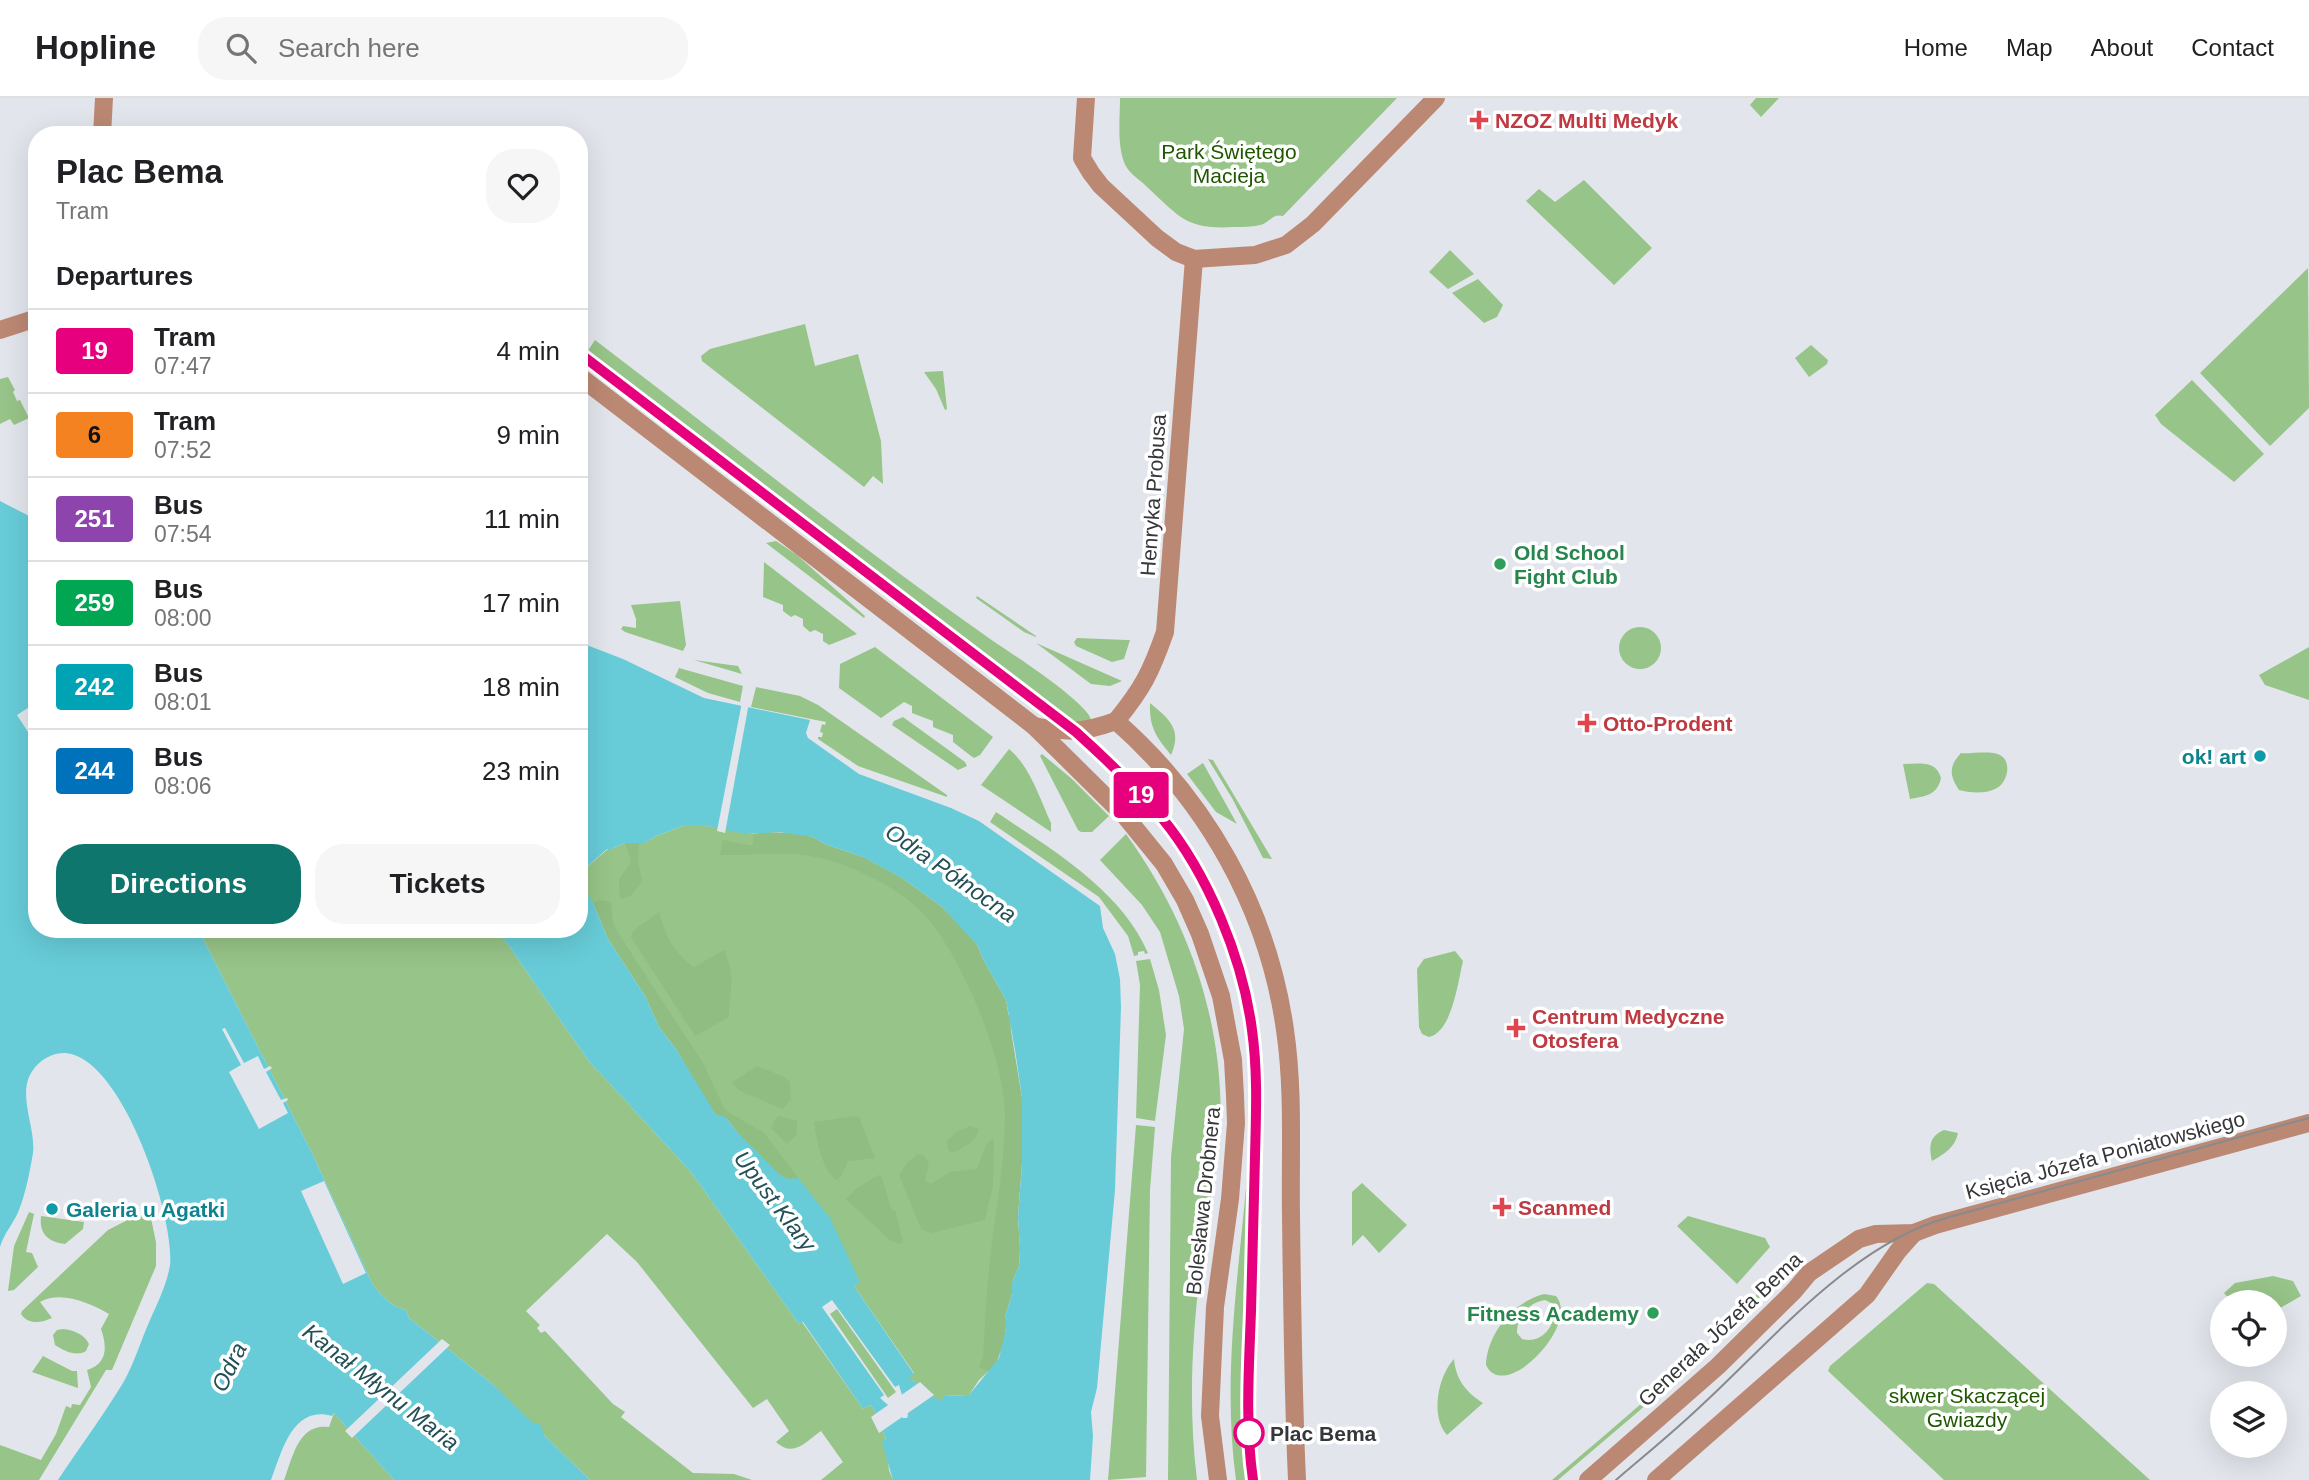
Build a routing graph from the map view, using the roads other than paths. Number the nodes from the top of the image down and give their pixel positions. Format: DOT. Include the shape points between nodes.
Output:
graph roads {
  1 [pos="104,98"];
  2 [pos="1086,98"];
  3 [pos="1436,98"];
  4 [pos="102,126"];
  5 [pos="1194,259"];
  6 [pos="28,321"];
  7 [pos="0,330"];
  8 [pos="588,383"];
  9 [pos="1116,721"];
  10 [pos="1034,726"];
  11 [pos="2309,1123"];
  12 [pos="1914,1234"];
  13 [pos="1218,1480"];
  14 [pos="1297,1480"];
  15 [pos="1588,1480"];
  16 [pos="1656,1480"];
  1 -- 4 [label="street"];
  2 -- 5 [label="street" via="1083,158 1091,173 1157,238"];
  3 -- 5 [label="street" via="1321,216 1286,245 1255,255"];
  5 -- 9 [label="street, Henryka Probusa" via="1164,632 1142,689"];
  6 -- 7 [label="street"];
  8 -- 10 [label="street, Bolesława Drobnera"];
  9 -- 10 [label="street" via="1076,732"];
  9 -- 14 [label="street" via="1184,790 1228,858 1262,934 1278,988 1289,1081"];
  10 -- 13 [label="street, Bolesława Drobnera" via="1125,816 1164,864 1200,934 1221,996 1233,1060 1236,1123 1215,1307 1210,1416"];
  11 -- 12 [label="street, Księcia Józefa Poniatowskiego"];
  12 -- 15 [label="street, Generała Józefa Bema" via="1859,1239 1809,1273 1718,1366"];
  12 -- 16 [label="street" via="1861,1301"];
}
